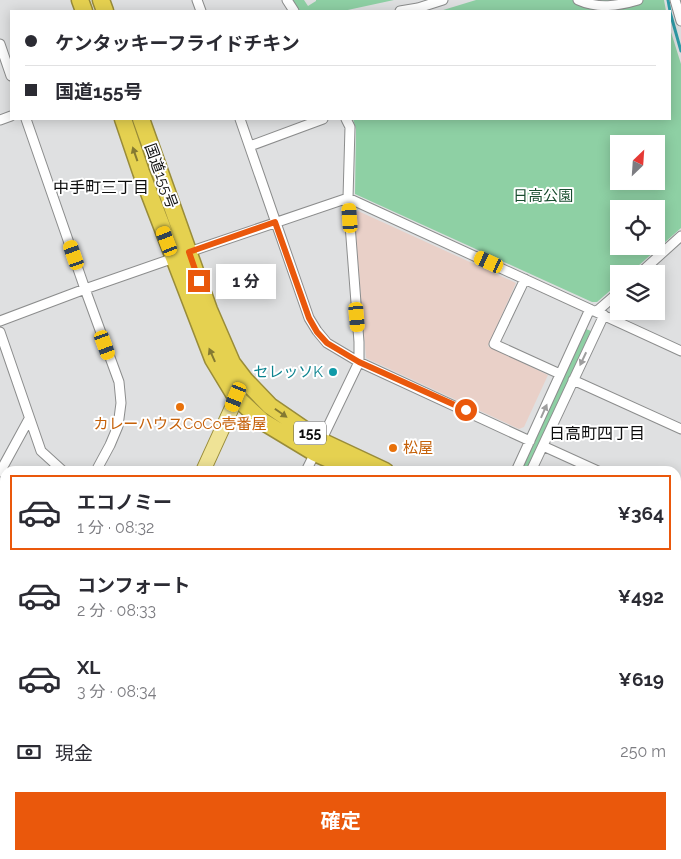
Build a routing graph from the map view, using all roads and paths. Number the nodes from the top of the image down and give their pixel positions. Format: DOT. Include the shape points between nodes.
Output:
graph roads {
  1 [pos="443,0"];
  2 [pos="578,0"];
  3 [pos="638,0"];
  4 [pos="675,0"];
  5 [pos="406,10"];
  6 [pos="681,21"];
  7 [pos="0,44"];
  8 [pos="10,73"];
  9 [pos="26,120"];
  10 [pos="123,120"];
  11 [pos="141,120"];
  12 [pos="240,120"];
  13 [pos="320,120"];
  14 [pos="346,120"];
  15 [pos="250,146"];
  16 [pos="348,198"];
  17 [pos="275,222"];
  18 [pos="681,236"];
  19 [pos="181,255"];
  20 [pos="649,265"];
  21 [pos="525,279"];
  22 [pos="85,289"];
  23 [pos="610,300"];
  24 [pos="597,312"];
  25 [pos="0,321"];
  26 [pos="0,332"];
  27 [pos="681,351"];
  28 [pos="359,362"];
  29 [pos="560,374"];
  30 [pos="245,380"];
  31 [pos="573,380"];
  32 [pos="236,397"];
  33 [pos="29,419"];
  34 [pos="681,429"];
  35 [pos="530,441"];
  36 [pos="543,446"];
  37 [pos="318,447"];
  38 [pos="3,466"];
  39 [pos="58,466"];
  40 [pos="98,466"];
  41 [pos="205,466"];
  42 [pos="308,466"];
  43 [pos="348,466"];
  44 [pos="371,466"];
  45 [pos="518,466"];
  46 [pos="533,466"];
  47 [pos="587,466"];
  1 -- 5 [label="street"];
  2 -- 3 [label="street" via="608,6"];
  4 -- 6 [label="street"];
  7 -- 8 [label="street"];
  9 -- 22 [label="street"];
  19 -- 10 [label="highway, 国道155号 / 155, one-way" via="141,172"];
  11 -- 19 [label="highway, 国道155号 / 155"];
  12 -- 15 [label="street"];
  13 -- 15 [label="street"];
  14 -- 16 [label="street" via="350,127"];
  15 -- 17 [label="street"];
  16 -- 17 [label="street"];
  16 -- 21 [label="street"];
  16 -- 28 [label="street"];
  17 -- 19 [label="street"];
  17 -- 28 [label="street" via="317,332 327,343"];
  18 -- 20 [label="street"];
  19 -- 22 [label="street"];
  19 -- 30 [label="highway, 国道155号 / 155" via="232,363"];
  32 -- 19 [label="highway, 国道155号 / 155, one-way" via="212,359"];
  21 -- 24 [label="street"];
  21 -- 29 [label="street" via="494,344"];
  22 -- 25 [label="street"];
  22 -- 40 [label="street" via="119,382 121,403 118,426"];
  23 -- 24 [label="street"];
  24 -- 27 [label="street"];
  24 -- 29 [label="street"];
  24 -- 31 [label="street, one-way"];
  26 -- 33 [label="street"];
  28 -- 35 [label="street"];
  28 -- 37 [label="street"];
  35 -- 29 [label="street, one-way"];
  30 -- 32 [label="main road"];
  30 -- 37 [label="highway, 国道155号 / 155, one-way"];
  31 -- 34 [label="street"];
  31 -- 36 [label="street"];
  32 -- 37 [label="highway, 国道155号 / 155" via="262,421"];
  32 -- 41 [label="main road"];
  33 -- 38 [label="street"];
  33 -- 39 [label="street" via="41,451"];
  35 -- 45 [label="street"];
  36 -- 46 [label="street"];
  36 -- 47 [label="street"];
  37 -- 42 [label="street"];
  37 -- 43 [label="highway, 国道155号 / 155"];
  37 -- 44 [label="highway, 国道155号 / 155"];
}
